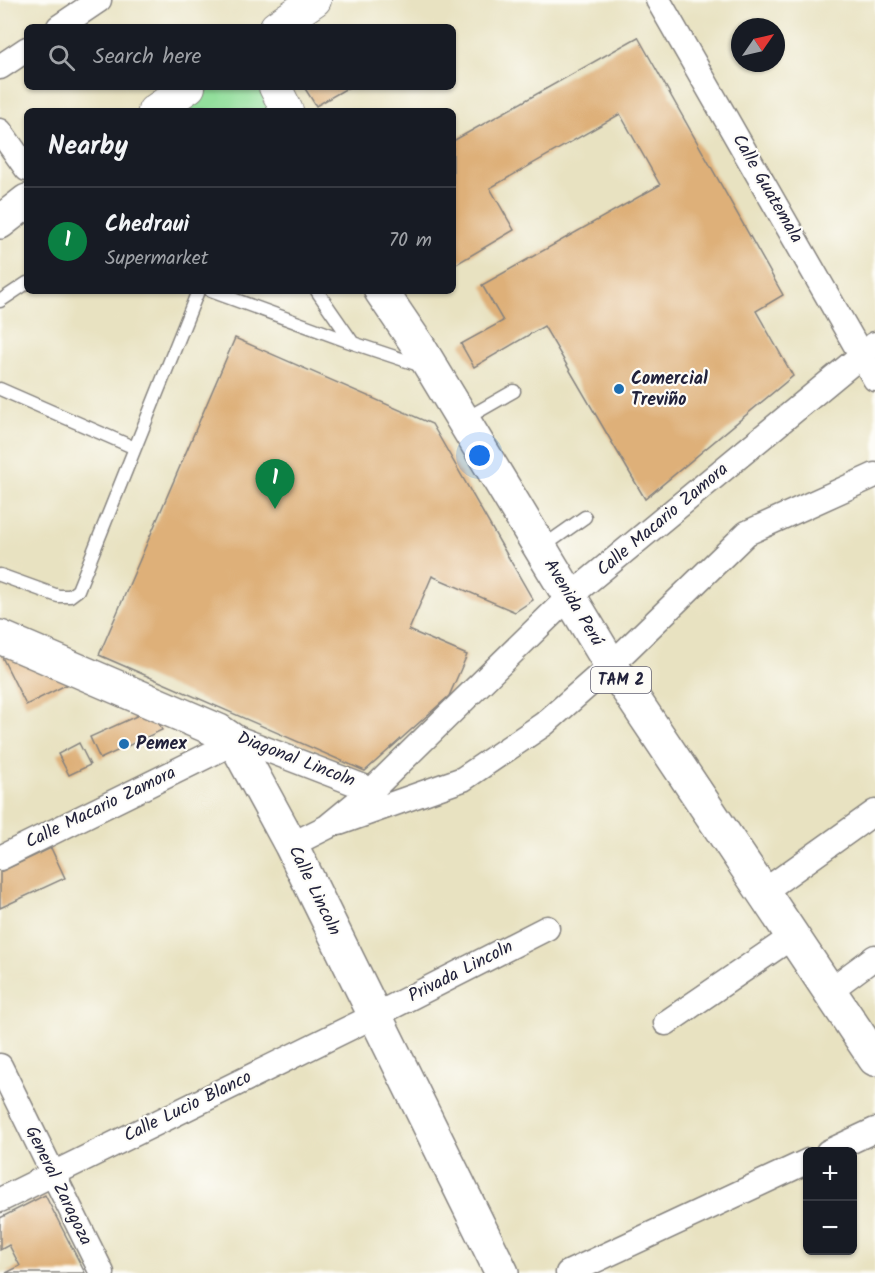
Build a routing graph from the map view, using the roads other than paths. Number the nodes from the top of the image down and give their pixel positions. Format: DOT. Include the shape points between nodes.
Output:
graph roads {
  1 [pos="99,0"];
  2 [pos="658,0"];
  3 [pos="307,10"];
  4 [pos="63,24"];
  5 [pos="281,24"];
  6 [pos="24,51"];
  7 [pos="0,67"];
  8 [pos="185,90"];
  9 [pos="277,90"];
  10 [pos="158,108"];
  11 [pos="286,108"];
  12 [pos="0,131"];
  13 [pos="24,165"];
  14 [pos="24,203"];
  15 [pos="0,222"];
  16 [pos="24,285"];
  17 [pos="197,294"];
  18 [pos="219,294"];
  19 [pos="319,294"];
  20 [pos="383,294"];
  21 [pos="390,294"];
  22 [pos="0,301"];
  23 [pos="353,344"];
  24 [pos="868,350"];
  25 [pos="432,369"];
  26 [pos="875,379"];
  27 [pos="0,389"];
  28 [pos="513,391"];
  29 [pos="463,420"];
  30 [pos="135,448"];
  31 [pos="875,475"];
  32 [pos="585,517"];
  33 [pos="540,548"];
  34 [pos="0,575"];
  35 [pos="569,597"];
  36 [pos="0,637"];
  37 [pos="612,665"];
  38 [pos="227,736"];
  39 [pos="372,790"];
  40 [pos="875,812"];
  41 [pos="327,827"];
  42 [pos="291,845"];
  43 [pos="0,858"];
  44 [pos="763,892"];
  45 [pos="547,928"];
  46 [pos="793,936"];
  47 [pos="875,957"];
  48 [pos="829,991"];
  49 [pos="376,1015"];
  50 [pos="666,1023"];
  51 [pos="875,1059"];
  52 [pos="0,1066"];
  53 [pos="875,1130"];
  54 [pos="839,1147"];
  55 [pos="803,1163"];
  56 [pos="52,1174"];
  57 [pos="0,1200"];
  58 [pos="102,1273"];
  59 [pos="502,1273"];
  60 [pos="568,1273"];
  1 -- 4 [label="street"];
  2 -- 24 [label="street, Calle Guatemala"];
  3 -- 5 [label="street"];
  6 -- 7 [label="street"];
  8 -- 10 [label="street"];
  9 -- 11 [label="street"];
  12 -- 13 [label="street"];
  14 -- 15 [label="main road"];
  16 -- 22 [label="lane"];
  17 -- 30 [label="lane"];
  18 -- 23 [label="lane"];
  19 -- 23 [label="lane"];
  20 -- 25 [label="main road, Avenida Perú / TAM 2"];
  21 -- 25 [label="street"];
  23 -- 25 [label="lane"];
  24 -- 26 [label="street, Calle Guatemala"];
  24 -- 35 [label="street, Calle Macario Zamora"];
  25 -- 29 [label="main road, Avenida Perú / TAM 2"];
  27 -- 30 [label="lane"];
  28 -- 29 [label="lane"];
  29 -- 33 [label="main road, Avenida Perú / TAM 2"];
  30 -- 34 [label="lane" via="78,590 70,596 58,596"];
  31 -- 37 [label="street, Calle Macario Zamora" via="747,533"];
  32 -- 33 [label="lane"];
  33 -- 35 [label="main road, Avenida Perú / TAM 2"];
  35 -- 37 [label="main road, Avenida Perú / TAM 2"];
  35 -- 39 [label="street, Calle Macario Zamora"];
  36 -- 38 [label="main road"];
  37 -- 41 [label="street, Calle Macario Zamora" via="544,724 463,779"];
  37 -- 44 [label="main road, Avenida Perú / TAM 2"];
  38 -- 39 [label="street, Diagonal Lincoln"];
  38 -- 42 [label="main road, Calle Lincoln"];
  38 -- 43 [label="street, Calle Macario Zamora"];
  39 -- 41 [label="street, Calle Macario Zamora"];
  40 -- 44 [label="street"];
  41 -- 42 [label="street, Calle Macario Zamora"];
  42 -- 49 [label="main road, Calle Lincoln"];
  44 -- 46 [label="main road, Avenida Perú / TAM 2"];
  45 -- 49 [label="street, Privada Lincoln"];
  46 -- 48 [label="main road, Avenida Perú / TAM 2"];
  46 -- 50 [label="street"];
  47 -- 48 [label="street"];
  48 -- 51 [label="main road, Avenida Perú / TAM 2"];
  49 -- 56 [label="street, Calle Lucio Blanco"];
  49 -- 59 [label="main road, Calle Lincoln"];
  52 -- 56 [label="street, General Zaragoza"];
  53 -- 54 [label="street"];
  55 -- 60 [label="street"];
  56 -- 57 [label="street, Calle Lucio Blanco"];
  56 -- 58 [label="street, General Zaragoza"];
}
